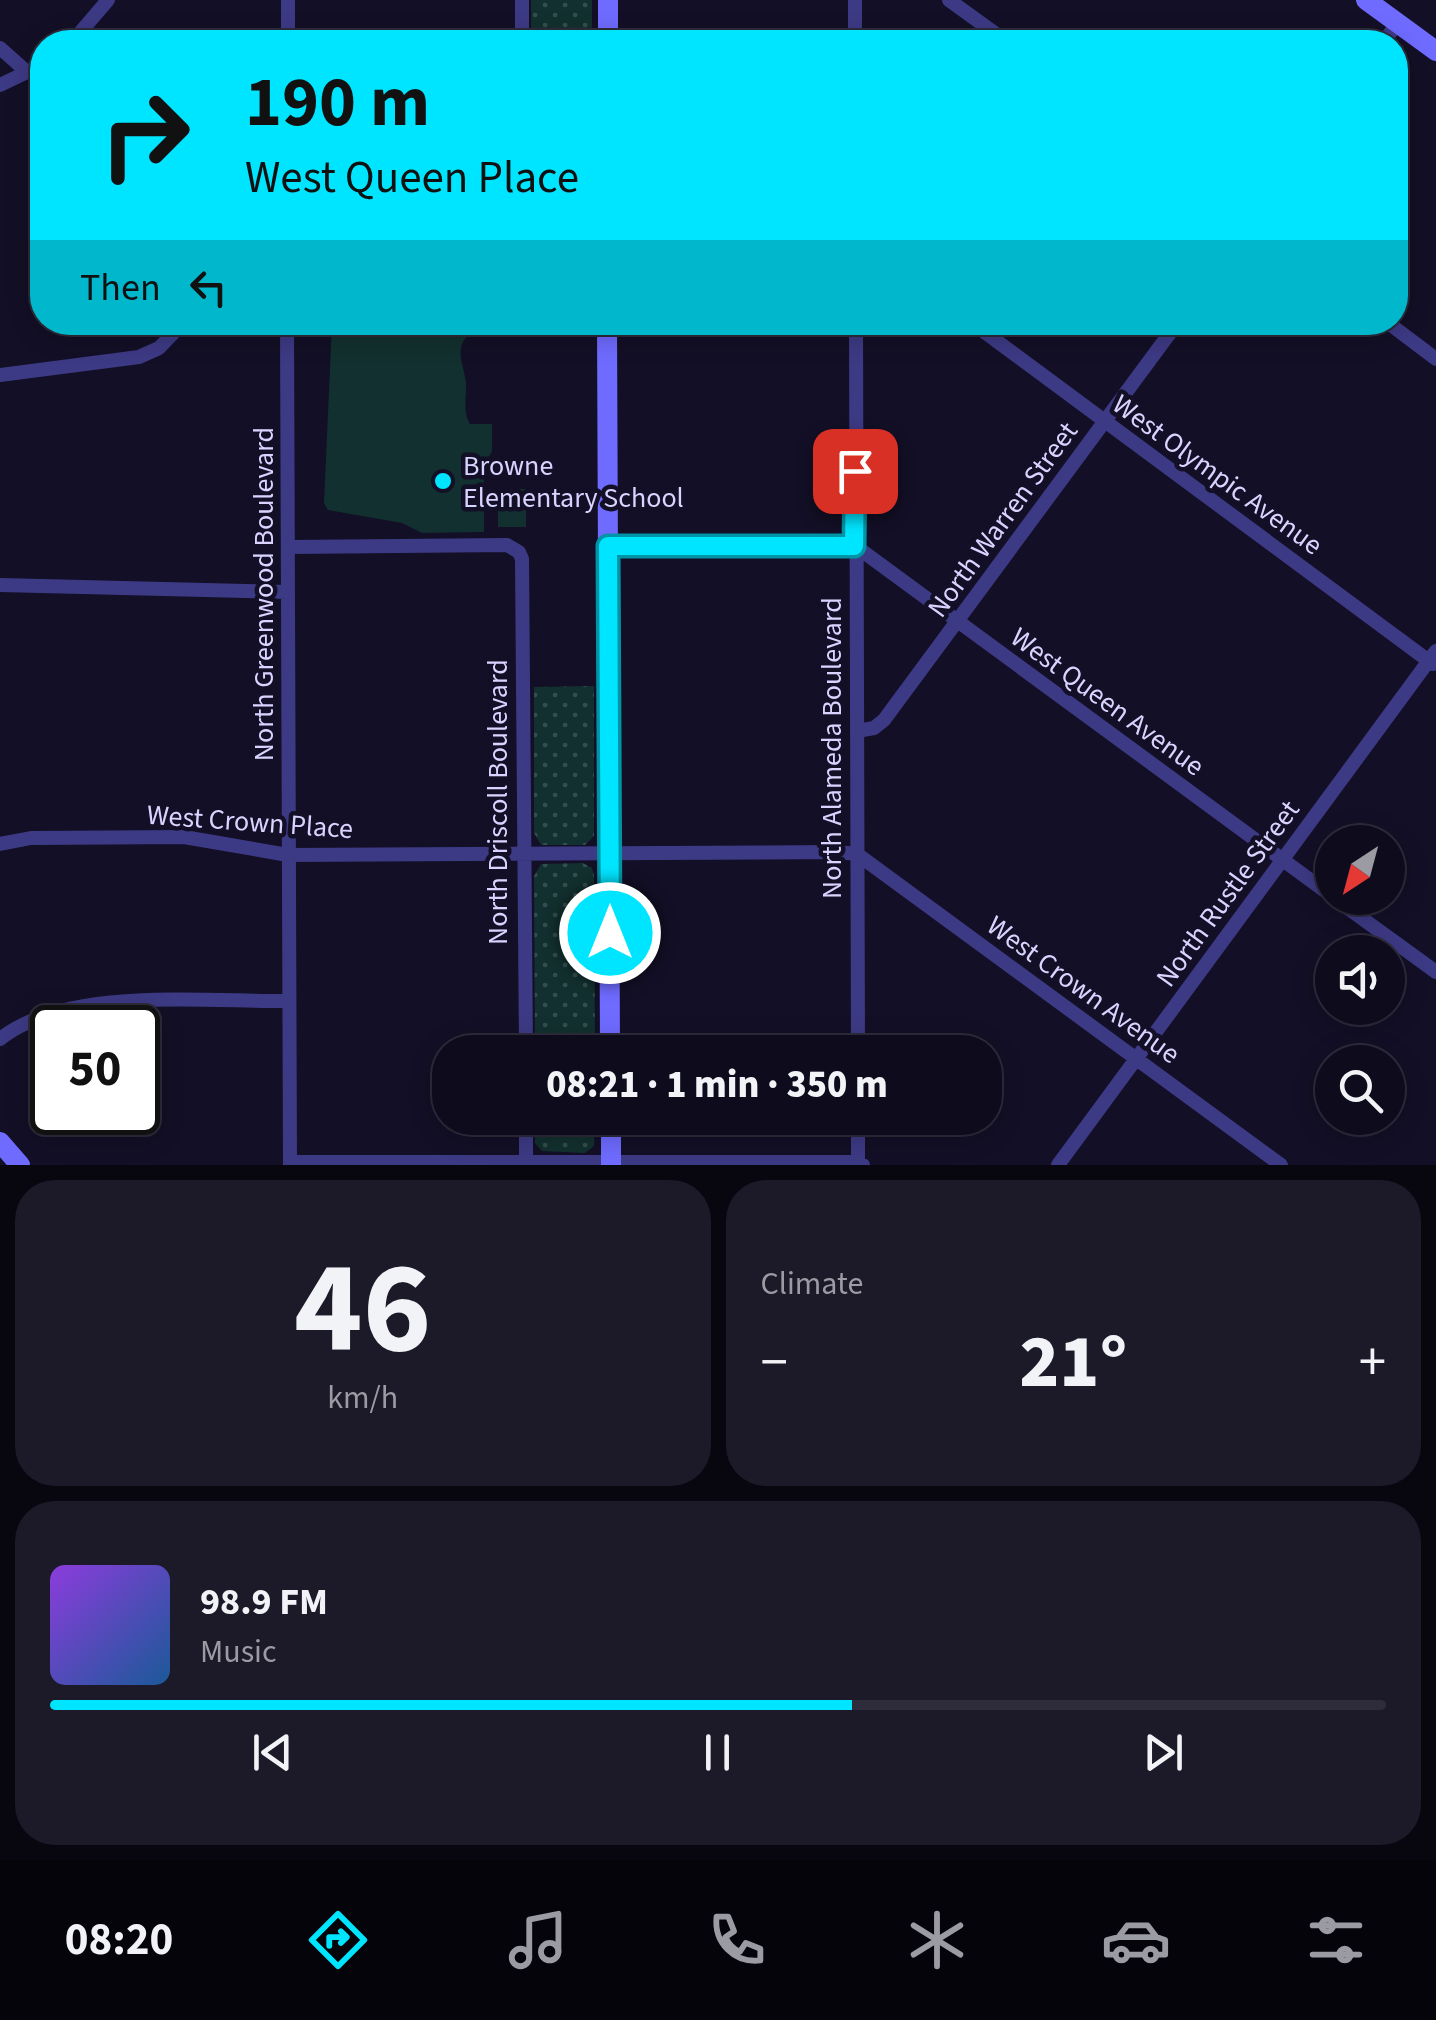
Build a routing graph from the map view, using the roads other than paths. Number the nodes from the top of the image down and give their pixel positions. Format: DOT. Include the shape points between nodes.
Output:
graph roads {
  1 [pos="108,0"];
  2 [pos="288,0"];
  3 [pos="522,0"];
  4 [pos="608,0"];
  5 [pos="854,0"];
  6 [pos="949,0"];
  7 [pos="1366,0"];
  8 [pos="1398,23"];
  9 [pos="82,30"];
  10 [pos="288,30"];
  11 [pos="522,30"];
  12 [pos="608,30"];
  13 [pos="855,30"];
  14 [pos="990,30"];
  15 [pos="1392,30"];
  16 [pos="1408,30"];
  17 [pos="1408,30"];
  18 [pos="0,48"];
  19 [pos="1436,51"];
  20 [pos="30,71"];
  21 [pos="27,72"];
  22 [pos="0,85"];
  23 [pos="171,335"];
  24 [pos="287,335"];
  25 [pos="607,335"];
  26 [pos="856,335"];
  27 [pos="988,335"];
  28 [pos="1168,335"];
  29 [pos="1404,335"];
  30 [pos="1436,359"];
  31 [pos="0,375"];
  32 [pos="1104,422"];
  33 [pos="608,546"];
  34 [pos="854,546"];
  35 [pos="288,547"];
  36 [pos="0,585"];
  37 [pos="288,592"];
  38 [pos="958,621"];
  39 [pos="1434,659"];
  40 [pos="857,731"];
  41 [pos="0,844"];
  42 [pos="610,853"];
  43 [pos="524,854"];
  44 [pos="857,854"];
  45 [pos="288,855"];
  46 [pos="1283,860"];
  47 [pos="1315,884"];
  48 [pos="1358,915"];
  49 [pos="1436,972"];
  50 [pos="288,1001"];
  51 [pos="526,1035"];
  52 [pos="610,1035"];
  53 [pos="858,1035"];
  54 [pos="0,1039"];
  55 [pos="1136,1058"];
  56 [pos="526,1135"];
  57 [pos="610,1135"];
  58 [pos="859,1135"];
  59 [pos="0,1142"];
  60 [pos="290,1163"];
  61 [pos="526,1163"];
  62 [pos="611,1163"];
  63 [pos="860,1164"];
  64 [pos="20,1165"];
  65 [pos="1058,1165"];
  66 [pos="1281,1165"];
  1 -- 9 [label="street"];
  2 -- 10 [label="street"];
  3 -- 11 [label="street"];
  4 -- 12 [label="main road"];
  5 -- 13 [label="street"];
  6 -- 14 [label="street"];
  7 -- 8 [label="main road"];
  8 -- 15 [label="street"];
  8 -- 16 [label="main road"];
  17 -- 19 [label="main road"];
  18 -- 21 [label="street"];
  20 -- 21 [label="street"];
  21 -- 22 [label="street"];
  23 -- 31 [label="street" via="139,357"];
  24 -- 35 [label="street, North Greenwood Boulevard"];
  25 -- 33 [label="main road"];
  26 -- 34 [label="street, North Alameda Boulevard"];
  27 -- 32 [label="street, West Olympic Avenue"];
  28 -- 32 [label="street, North Warren Street"];
  29 -- 30 [label="street"];
  32 -- 38 [label="street, North Warren Street"];
  32 -- 39 [label="street, West Olympic Avenue"];
  33 -- 34 [label="street"];
  33 -- 42 [label="main road"];
  34 -- 38 [label="street, West Queen Avenue"];
  34 -- 40 [label="street, North Alameda Boulevard"];
  35 -- 37 [label="street, North Greenwood Boulevard"];
  35 -- 43 [label="street, North Driscoll Boulevard" via="507,545 519,552"];
  36 -- 37 [label="street"];
  37 -- 45 [label="street, North Greenwood Boulevard"];
  38 -- 40 [label="street, North Warren Street" via="884,720"];
  38 -- 46 [label="street, West Queen Avenue"];
  39 -- 46 [label="street, North Rustle Street"];
  40 -- 44 [label="street, North Alameda Boulevard"];
  41 -- 45 [label="street, West Crown Place" via="184,837"];
  42 -- 43 [label="street, West Crown Place"];
  42 -- 44 [label="street, West Crown Place"];
  42 -- 52 [label="main road"];
  43 -- 45 [label="street, West Crown Place"];
  43 -- 51 [label="street, North Driscoll Boulevard"];
  44 -- 53 [label="street, North Alameda Boulevard"];
  44 -- 55 [label="street, West Crown Avenue"];
  45 -- 50 [label="street, North Greenwood Boulevard"];
  46 -- 47 [label="street, West Queen Avenue"];
  46 -- 55 [label="street, North Rustle Street"];
  48 -- 49 [label="street, West Queen Avenue"];
  50 -- 54 [label="street" via="87,1004 40,1016"];
  50 -- 60 [label="street, North Greenwood Boulevard"];
  55 -- 65 [label="street, North Rustle Street"];
  55 -- 66 [label="street, West Crown Avenue"];
  56 -- 61 [label="street"];
  57 -- 62 [label="main road"];
  58 -- 63 [label="street"];
  59 -- 64 [label="main road"];
  60 -- 61 [label="street"];
  61 -- 62 [label="street"];
  62 -- 63 [label="street"];
}
